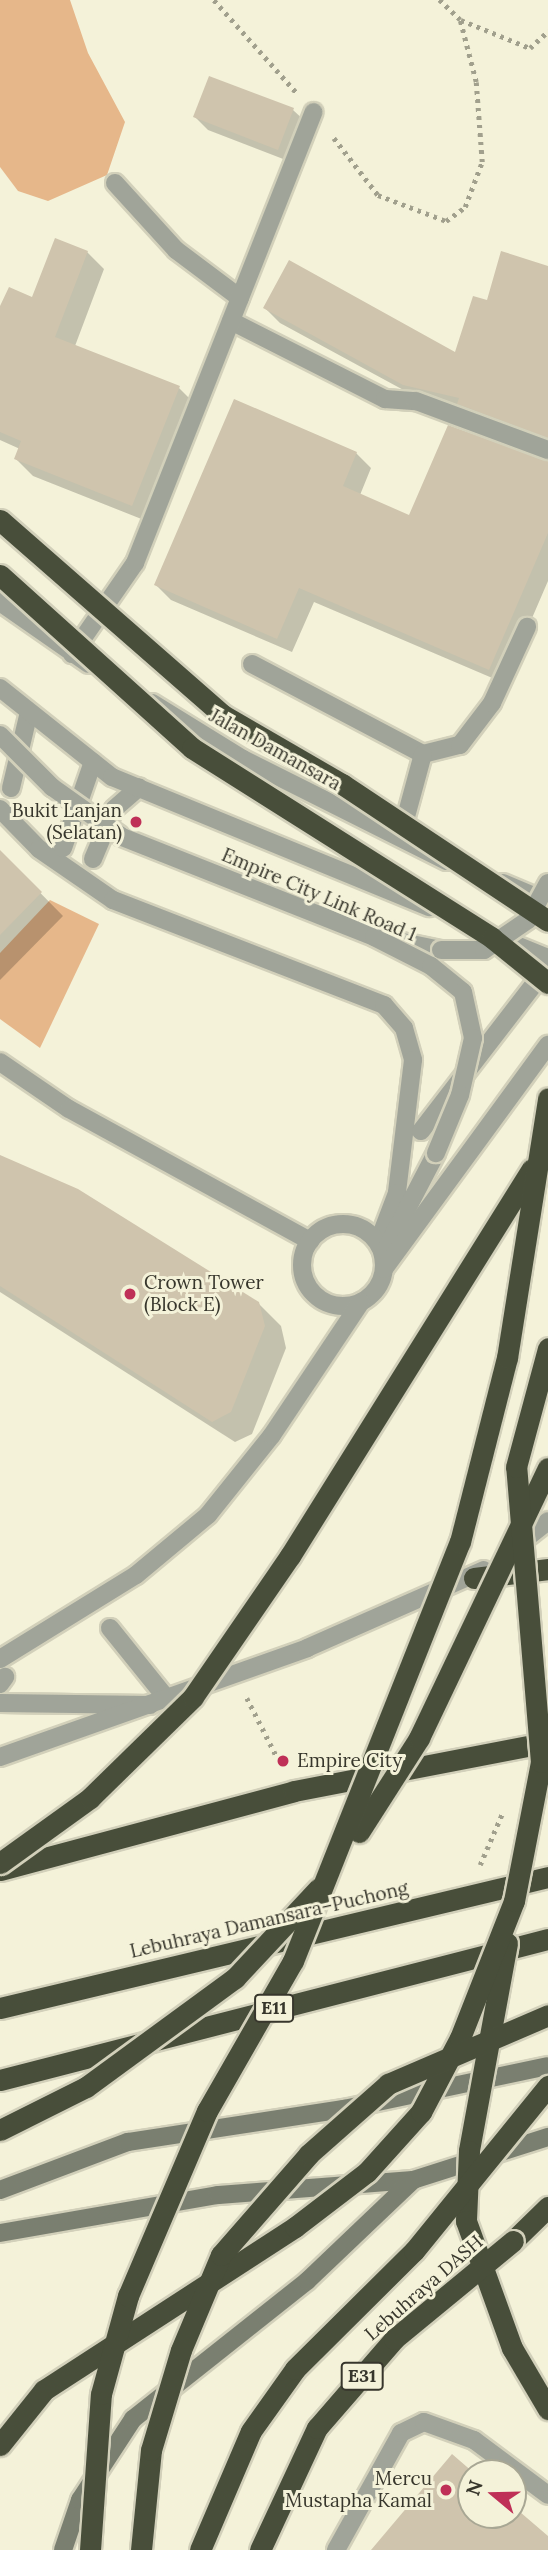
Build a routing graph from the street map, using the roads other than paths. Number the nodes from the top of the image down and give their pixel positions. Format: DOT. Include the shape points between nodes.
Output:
graph roads {
  1 [pos="314,112"];
  2 [pos="115,183"];
  3 [pos="240,298"];
  4 [pos="231,321"];
  5 [pos="548,450"];
  6 [pos="0,520"];
  7 [pos="0,575"];
  8 [pos="0,603"];
  9 [pos="527,627"];
  10 [pos="72,654"];
  11 [pos="252,664"];
  12 [pos="0,688"];
  13 [pos="29,712"];
  14 [pos="0,735"];
  15 [pos="423,754"];
  16 [pos="93,762"];
  17 [pos="11,788"];
  18 [pos="139,788"];
  19 [pos="0,809"];
  20 [pos="399,842"];
  21 [pos="63,848"];
  22 [pos="93,859"];
  23 [pos="548,883"];
  24 [pos="548,902"];
  25 [pos="548,921"];
  26 [pos="374,937"];
  27 [pos="548,958"];
  28 [pos="548,966"];
  29 [pos="548,983"];
  30 [pos="548,1045"];
  31 [pos="0,1062"];
  32 [pos="548,1098"];
  33 [pos="421,1131"];
  34 [pos="548,1143"];
  35 [pos="310,1241"];
  36 [pos="385,1255"];
  37 [pos="361,1301"];
  38 [pos="548,1348"];
  39 [pos="548,1468"];
  40 [pos="548,1521"];
  41 [pos="548,1569"];
  42 [pos="474,1578"];
  43 [pos="110,1628"];
  44 [pos="0,1659"];
  45 [pos="160,1702"];
  46 [pos="0,1703"];
  47 [pos="548,1742"];
  48 [pos="0,1757"];
  49 [pos="0,1863"];
  50 [pos="0,1870"];
  51 [pos="548,1877"];
  52 [pos="514,1902"];
  53 [pos="548,1939"];
  54 [pos="0,2008"];
  55 [pos="548,2015"];
  56 [pos="548,2066"];
  57 [pos="0,2080"];
  58 [pos="548,2086"];
  59 [pos="0,2130"];
  60 [pos="548,2137"];
  61 [pos="413,2180"];
  62 [pos="0,2190"];
  63 [pos="548,2207"];
  64 [pos="548,2227"];
  65 [pos="0,2233"];
  66 [pos="513,2241"];
  67 [pos="548,2409"];
  68 [pos="0,2445"];
  69 [pos="548,2495"];
  70 [pos="63,2550"];
  71 [pos="90,2550"];
  72 [pos="141,2550"];
  73 [pos="200,2550"];
  74 [pos="260,2550"];
  75 [pos="336,2550"];
  1 -- 3 [label="street"];
  2 -- 3 [label="street" via="176,250"];
  3 -- 4 [label="street"];
  4 -- 5 [label="street" via="384,399 416,401"];
  4 -- 10 [label="street" via="135,563"];
  6 -- 25 [label="highway, bridge" via="223,715 342,784"];
  7 -- 29 [label="highway, bridge" via="192,748 492,938"];
  8 -- 10 [label="street, Jalan Damansara"];
  9 -- 15 [label="street" via="492,703 460,745"];
  10 -- 20 [label="street, Jalan Damansara" via="243,759"];
  11 -- 15 [label="street"];
  12 -- 13 [label="street"];
  13 -- 16 [label="street"];
  13 -- 17 [label="street"];
  14 -- 26 [label="street, Empire City Link Road 1, bridge" via="52,786 122,837"];
  15 -- 20 [label="street"];
  16 -- 18 [label="street"];
  16 -- 21 [label="street"];
  18 -- 22 [label="street" via="114,809"];
  18 -- 27 [label="street"];
  19 -- 36 [label="street" via="39,849 113,900 384,1005 404,1028 411,1074"];
  20 -- 24 [label="street, Jalan Damansara"];
  23 -- 26 [label="street, bridge" via="528,920 484,950 442,950"];
  26 -- 36 [label="street, Empire City Link Road 1, bridge" via="431,966 463,992 473,1038 460,1095"];
  28 -- 33 [label="street, bridge"];
  30 -- 36 [label="street"];
  31 -- 35 [label="street" via="69,1109"];
  32 -- 71 [label="highway, bridge" via="507,1358 460,1542 293,1961 207,2111 128,2296 101,2394"];
  34 -- 49 [label="highway, bridge" via="298,1544 193,1697 90,1798"];
  35 -- 36 [label="street" via="345,1224"];
  35 -- 37 [label="street" via="302,1267 312,1292 335,1305"];
  36 -- 37 [label="street"];
  37 -- 44 [label="street" via="272,1435 208,1515 136,1575"];
  38 -- 52 [label="highway, bridge" via="516,1467 541,1762"];
  39 -- 59 [label="highway, bridge" via="419,1738 332,1875 235,1978 86,2087"];
  40 -- 42 [label="street"];
  41 -- 42 [label="highway"];
  42 -- 45 [label="street"];
  43 -- 45 [label="street"];
  45 -- 46 [label="street"];
  45 -- 48 [label="street"];
  47 -- 50 [label="highway" via="294,1791"];
  51 -- 54 [label="highway, Lebuhraya Damansara–Puchong"];
  52 -- 67 [label="highway, bridge" via="469,2151 466,2221 512,2348"];
  52 -- 68 [label="highway, bridge" via="460,2038 421,2112 367,2172 295,2227 44,2390"];
  53 -- 57 [label="highway, E11"];
  55 -- 72 [label="highway, bridge" via="388,2084 309,2154 221,2255 181,2350 151,2450"];
  56 -- 62 [label="main road" via="344,2109 128,2142"];
  58 -- 73 [label="highway, bridge" via="414,2251 295,2369 251,2431"];
  60 -- 61 [label="main road"];
  61 -- 65 [label="main road" via="218,2195"];
  61 -- 70 [label="main road" via="307,2281 133,2419 80,2500"];
  63 -- 66 [label="highway"];
  64 -- 66 [label="highway"];
  66 -- 74 [label="highway, Lebuhraya DASH / E31, bridge" via="394,2339 317,2428"];
  69 -- 75 [label="street" via="474,2440 424,2422 401,2433"];
}
